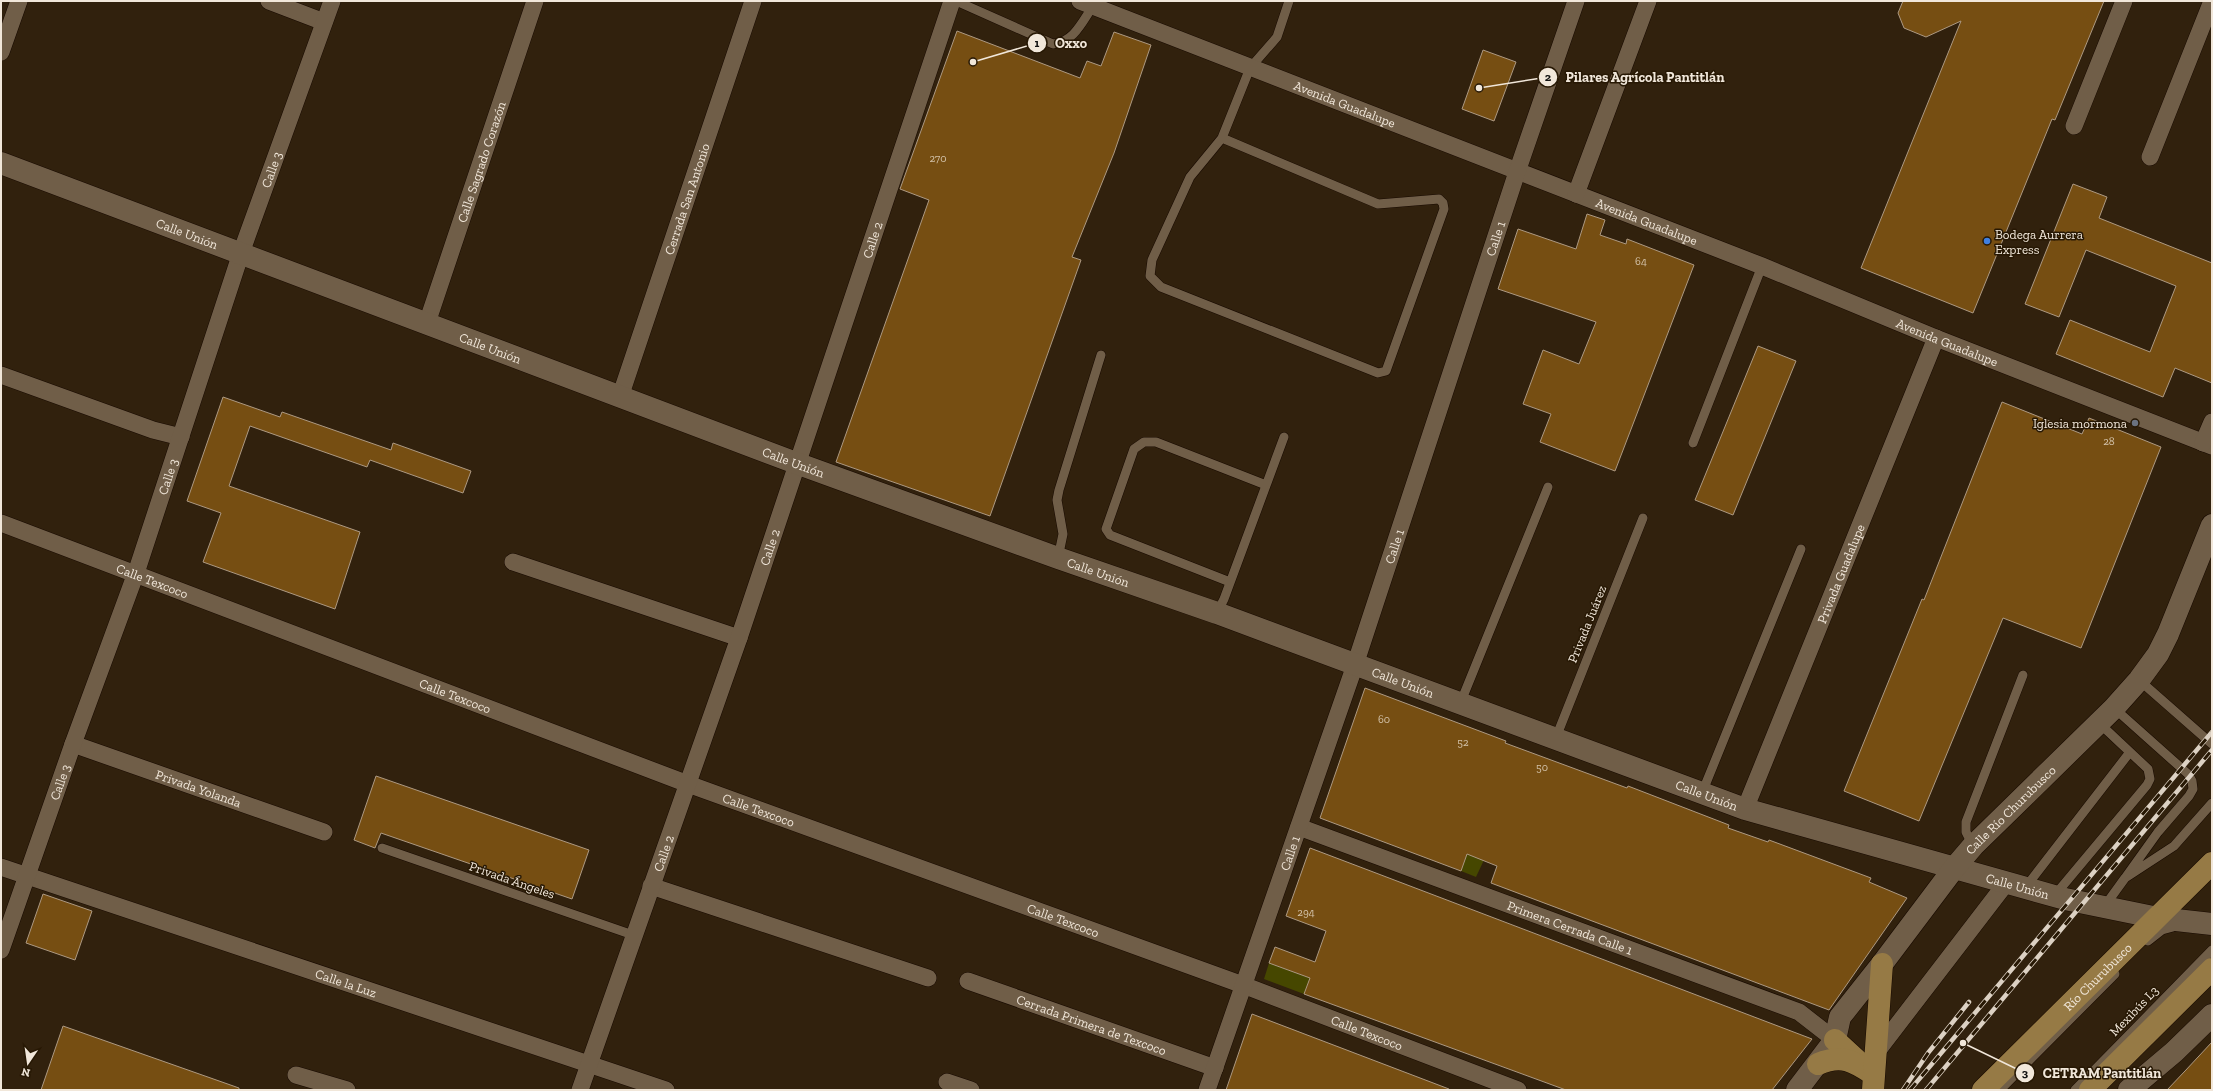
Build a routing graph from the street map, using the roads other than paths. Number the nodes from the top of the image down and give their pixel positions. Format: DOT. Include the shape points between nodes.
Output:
graph roads {
  1 [pos="19,1"];
  2 [pos="269,1"];
  3 [pos="332,1"];
  4 [pos="534,1"];
  5 [pos="753,1"];
  6 [pos="952,1"];
  7 [pos="956,1"];
  8 [pos="1289,1"];
  9 [pos="1576,1"];
  10 [pos="1648,1"];
  11 [pos="2124,1"];
  12 [pos="2212,1"];
  13 [pos="1087,3"];
  14 [pos="324,22"];
  15 [pos="1,52"];
  16 [pos="1250,68"];
  17 [pos="2074,126"];
  18 [pos="1222,138"];
  19 [pos="2150,157"];
  20 [pos="1,163"];
  21 [pos="1517,172"];
  22 [pos="1576,194"];
  23 [pos="241,253"];
  24 [pos="1762,266"];
  25 [pos="427,323"];
  26 [pos="1936,338"];
  27 [pos="1101,355"];
  28 [pos="1,375"];
  29 [pos="620,396"];
  30 [pos="2212,422"];
  31 [pos="181,437"];
  32 [pos="1284,437"];
  33 [pos="1693,443"];
  34 [pos="2208,444"];
  35 [pos="796,463"];
  36 [pos="1266,485"];
  37 [pos="1548,488"];
  38 [pos="1643,518"];
  39 [pos="1,523"];
  40 [pos="2212,525"];
  41 [pos="1801,548"];
  42 [pos="1058,558"];
  43 [pos="513,562"];
  44 [pos="136,573"];
  45 [pos="1230,582"];
  46 [pos="1217,613"];
  47 [pos="739,638"];
  48 [pos="1356,665"];
  49 [pos="2023,675"];
  50 [pos="2139,680"];
  51 [pos="1460,704"];
  52 [pos="2114,708"];
  53 [pos="2099,723"];
  54 [pos="1555,740"];
  55 [pos="73,744"];
  56 [pos="2212,744"];
  57 [pos="2130,752"];
  58 [pos="688,784"];
  59 [pos="1702,793"];
  60 [pos="2212,803"];
  61 [pos="1746,809"];
  62 [pos="1299,827"];
  63 [pos="324,832"];
  64 [pos="1974,846"];
  65 [pos="382,848"];
  66 [pos="2212,863"];
  67 [pos="1,867"];
  68 [pos="1955,867"];
  69 [pos="27,875"];
  70 [pos="2125,878"];
  71 [pos="2016,885"];
  72 [pos="651,886"];
  73 [pos="2054,896"];
  74 [pos="2104,907"];
  75 [pos="2158,918"];
  76 [pos="2212,924"];
  77 [pos="2212,931"];
  78 [pos="633,935"];
  79 [pos="2144,945"];
  80 [pos="1,950"];
  81 [pos="2212,950"];
  82 [pos="1882,964"];
  83 [pos="2122,968"];
  84 [pos="2212,969"];
  85 [pos="928,978"];
  86 [pos="968,981"];
  87 [pos="1243,985"];
  88 [pos="2212,1015"];
  89 [pos="1835,1040"];
  90 [pos="589,1064"];
  91 [pos="1818,1064"];
  92 [pos="1215,1068"];
  93 [pos="1873,1073"];
  94 [pos="296,1075"];
  95 [pos="947,1082"];
  96 [pos="347,1090"];
  97 [pos="580,1090"];
  98 [pos="666,1090"];
  99 [pos="971,1090"];
  100 [pos="1207,1090"];
  101 [pos="1518,1090"];
  102 [pos="1797,1090"];
  103 [pos="1982,1090"];
  104 [pos="2000,1090"];
  105 [pos="2075,1090"];
  106 [pos="2090,1090"];
  107 [pos="2129,1090"];
  1 -- 15 [label="street"];
  2 -- 14 [label="street"];
  3 -- 14 [label="street, Calle 3"];
  4 -- 25 [label="street, Calle Sagrado Corazón"];
  5 -- 29 [label="street, Cerrada San Antonio"];
  6 -- 35 [label="street, Calle 2"];
  7 -- 13 [label="lane" via="1053,44 1064,43 1072,38"];
  8 -- 16 [label="lane" via="1278,37"];
  9 -- 21 [label="street, Calle 1"];
  10 -- 22 [label="street"];
  11 -- 17 [label="street"];
  12 -- 19 [label="street"];
  13 -- 16 [label="street, Avenida Guadalupe"];
  14 -- 23 [label="street, Calle 3"];
  16 -- 18 [label="lane"];
  16 -- 21 [label="street, Avenida Guadalupe"];
  18 -- 18 [label="lane" via="1378,204 1439,199 1443,202 1444,209 1386,371 1378,373 1161,287 1150,276 1152,260 1190,177"];
  20 -- 23 [label="street, Calle Unión"];
  21 -- 22 [label="street, Avenida Guadalupe"];
  21 -- 48 [label="street, Calle 1"];
  22 -- 24 [label="street, Avenida Guadalupe"];
  23 -- 25 [label="street, Calle Unión"];
  23 -- 31 [label="street, Calle 3"];
  24 -- 26 [label="street, Avenida Guadalupe"];
  24 -- 33 [label="lane"];
  25 -- 29 [label="street, Calle Unión"];
  26 -- 34 [label="street, Avenida Guadalupe"];
  26 -- 61 [label="street, Privada Guadalupe"];
  27 -- 42 [label="lane" via="1059,490 1057,500 1064,534"];
  28 -- 31 [label="street" via="153,430"];
  29 -- 35 [label="street, Calle Unión"];
  30 -- 34 [label="street"];
  31 -- 44 [label="street, Calle 3"];
  32 -- 36 [label="lane"];
  35 -- 42 [label="street, Calle Unión"];
  35 -- 47 [label="street, Calle 2"];
  36 -- 45 [label="lane"];
  36 -- 45 [label="lane" via="1156,442 1144,442 1134,449 1106,530 1110,535"];
  37 -- 51 [label="lane"];
  38 -- 54 [label="lane, Privada Juárez"];
  39 -- 44 [label="street, Calle Texcoco"];
  40 -- 50 [label="street, Calle Río Churubusco" via="2171,627 2158,654"];
  41 -- 59 [label="lane"];
  42 -- 46 [label="street, Calle Unión"];
  43 -- 47 [label="street"];
  44 -- 55 [label="street, Calle 3"];
  44 -- 58 [label="street, Calle Texcoco"];
  45 -- 46 [label="lane"];
  46 -- 48 [label="street, Calle Unión"];
  47 -- 58 [label="street, Calle 2"];
  48 -- 51 [label="street, Calle Unión"];
  48 -- 62 [label="street, Calle 1"];
  49 -- 64 [label="lane" via="1966,822 1966,832"];
  50 -- 52 [label="street, Calle Río Churubusco"];
  50 -- 56 [label="lane"];
  51 -- 54 [label="street, Calle Unión"];
  52 -- 53 [label="street, Calle Río Churubusco"];
  52 -- 70 [label="lane" via="2188,774 2193,789"];
  53 -- 57 [label="lane"];
  53 -- 64 [label="street, Calle Río Churubusco"];
  54 -- 59 [label="street, Calle Unión"];
  55 -- 63 [label="street, Privada Yolanda"];
  55 -- 69 [label="street, Calle 3"];
  57 -- 71 [label="lane"];
  57 -- 73 [label="lane" via="2148,769 2150,779 2147,785"];
  58 -- 72 [label="street, Calle 2"];
  58 -- 87 [label="street, Calle Texcoco"];
  59 -- 61 [label="street, Calle Unión"];
  60 -- 70 [label="lane" via="2174,846"];
  61 -- 68 [label="street, Calle Unión"];
  62 -- 87 [label="street, Calle 1"];
  62 -- 89 [label="street, Primera Cerrada Calle 1" via="1799,1012"];
  64 -- 68 [label="street, Calle Río Churubusco"];
  65 -- 78 [label="lane, Privada Ángeles"];
  66 -- 75 [label="main road, Río Churubusco"];
  67 -- 69 [label="street, Calle la Luz"];
  68 -- 71 [label="street, Calle Unión"];
  68 -- 82 [label="street, Calle Río Churubusco"];
  69 -- 80 [label="street, Calle 3"];
  69 -- 90 [label="street, Calle la Luz"];
  70 -- 74 [label="lane"];
  71 -- 73 [label="street, Calle Unión"];
  71 -- 93 [label="street"];
  72 -- 78 [label="street, Calle 2"];
  72 -- 85 [label="street"];
  73 -- 74 [label="street, Calle Unión"];
  74 -- 75 [label="street, Calle Unión"];
  75 -- 76 [label="street, Calle Unión"];
  75 -- 103 [label="main road, Río Churubusco"];
  77 -- 79 [label="lane" via="2170,927 2155,934"];
  78 -- 90 [label="street, Calle 2"];
  81 -- 105 [label="lane, Mexibús L3"];
  82 -- 89 [label="street, Calle Río Churubusco" via="1840,1017"];
  82 -- 93 [label="main road"];
  83 -- 104 [label="lane"];
  84 -- 106 [label="main road"];
  86 -- 92 [label="street, Cerrada Primera de Texcoco"];
  87 -- 92 [label="street, Calle 1"];
  87 -- 101 [label="street, Calle Texcoco"];
  88 -- 107 [label="street"];
  89 -- 91 [label="street, Calle Río Churubusco"];
  89 -- 93 [label="main road"];
  90 -- 97 [label="street, Calle 2"];
  90 -- 98 [label="street, Calle la Luz"];
  91 -- 93 [label="main road" via="1835,1058"];
  91 -- 102 [label="street, Calle Río Churubusco"];
  92 -- 100 [label="street, Calle 1"];
  94 -- 96 [label="street"];
  95 -- 99 [label="street"];
}
